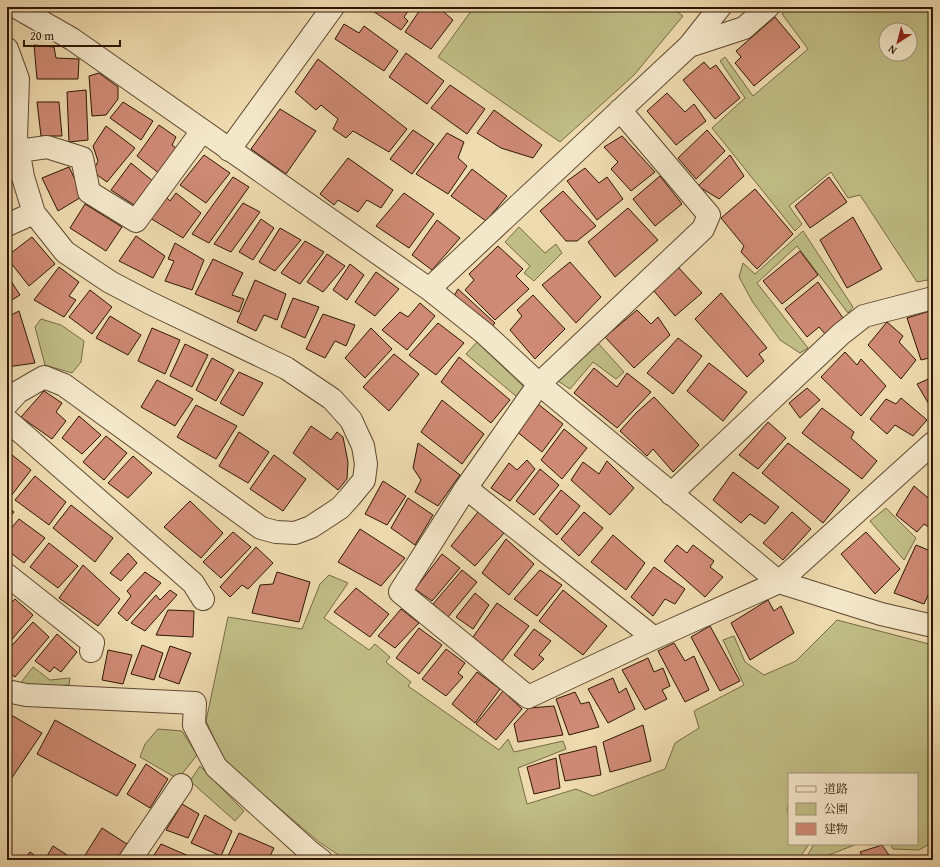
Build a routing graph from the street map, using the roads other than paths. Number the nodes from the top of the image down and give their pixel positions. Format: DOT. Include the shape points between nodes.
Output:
graph roads {
  1 [pos="16,7"];
  2 [pos="333,7"];
  3 [pos="720,7"];
  4 [pos="768,7"];
  5 [pos="689,46"];
  6 [pos="7,49"];
  7 [pos="620,110"];
  8 [pos="202,131"];
  9 [pos="229,150"];
  10 [pos="18,151"];
  11 [pos="34,213"];
  12 [pos="7,225"];
  13 [pos="429,289"];
  14 [pos="933,298"];
  15 [pos="539,384"];
  16 [pos="7,404"];
  17 [pos="7,420"];
  18 [pos="933,443"];
  19 [pos="466,488"];
  20 [pos="672,494"];
  21 [pos="7,575"];
  22 [pos="779,582"];
  23 [pos="203,600"];
  24 [pos="933,626"];
  25 [pos="654,638"];
  26 [pos="91,651"];
  27 [pos="7,691"];
  28 [pos="181,785"];
  29 [pos="130,860"];
  30 [pos="321,860"];
  1 -- 8 [label="street" via="72,39"];
  2 -- 9 [label="street"];
  3 -- 5 [label="street"];
  4 -- 5 [label="street" via="744,28"];
  5 -- 7 [label="street"];
  6 -- 10 [label="street" via="18,79"];
  7 -- 13 [label="street"];
  7 -- 15 [label="street" via="709,215 703,229"];
  8 -- 9 [label="street"];
  8 -- 10 [label="street" via="136,221 89,192 82,158 47,147"];
  9 -- 13 [label="street"];
  10 -- 11 [label="street"];
  11 -- 12 [label="street"];
  11 -- 16 [label="street" via="65,252 110,282 286,368 332,399 351,420 363,446 366,464 364,480 340,508 311,527 295,532 276,532 261,528 64,385 44,377 18,392"];
  13 -- 15 [label="street" via="484,333"];
  14 -- 20 [label="street" via="864,316 841,334"];
  15 -- 19 [label="street"];
  15 -- 20 [label="street"];
  17 -- 23 [label="street" via="193,583"];
  18 -- 22 [label="street"];
  19 -- 25 [label="street"];
  19 -- 25 [label="street" via="400,592 528,697"];
  20 -- 22 [label="street"];
  21 -- 26 [label="street" via="93,643"];
  22 -- 24 [label="street" via="881,614"];
  22 -- 25 [label="street"];
  27 -- 30 [label="street" via="26,695 83,692 197,695 194,725 216,767"];
  28 -- 29 [label="street"];
}
